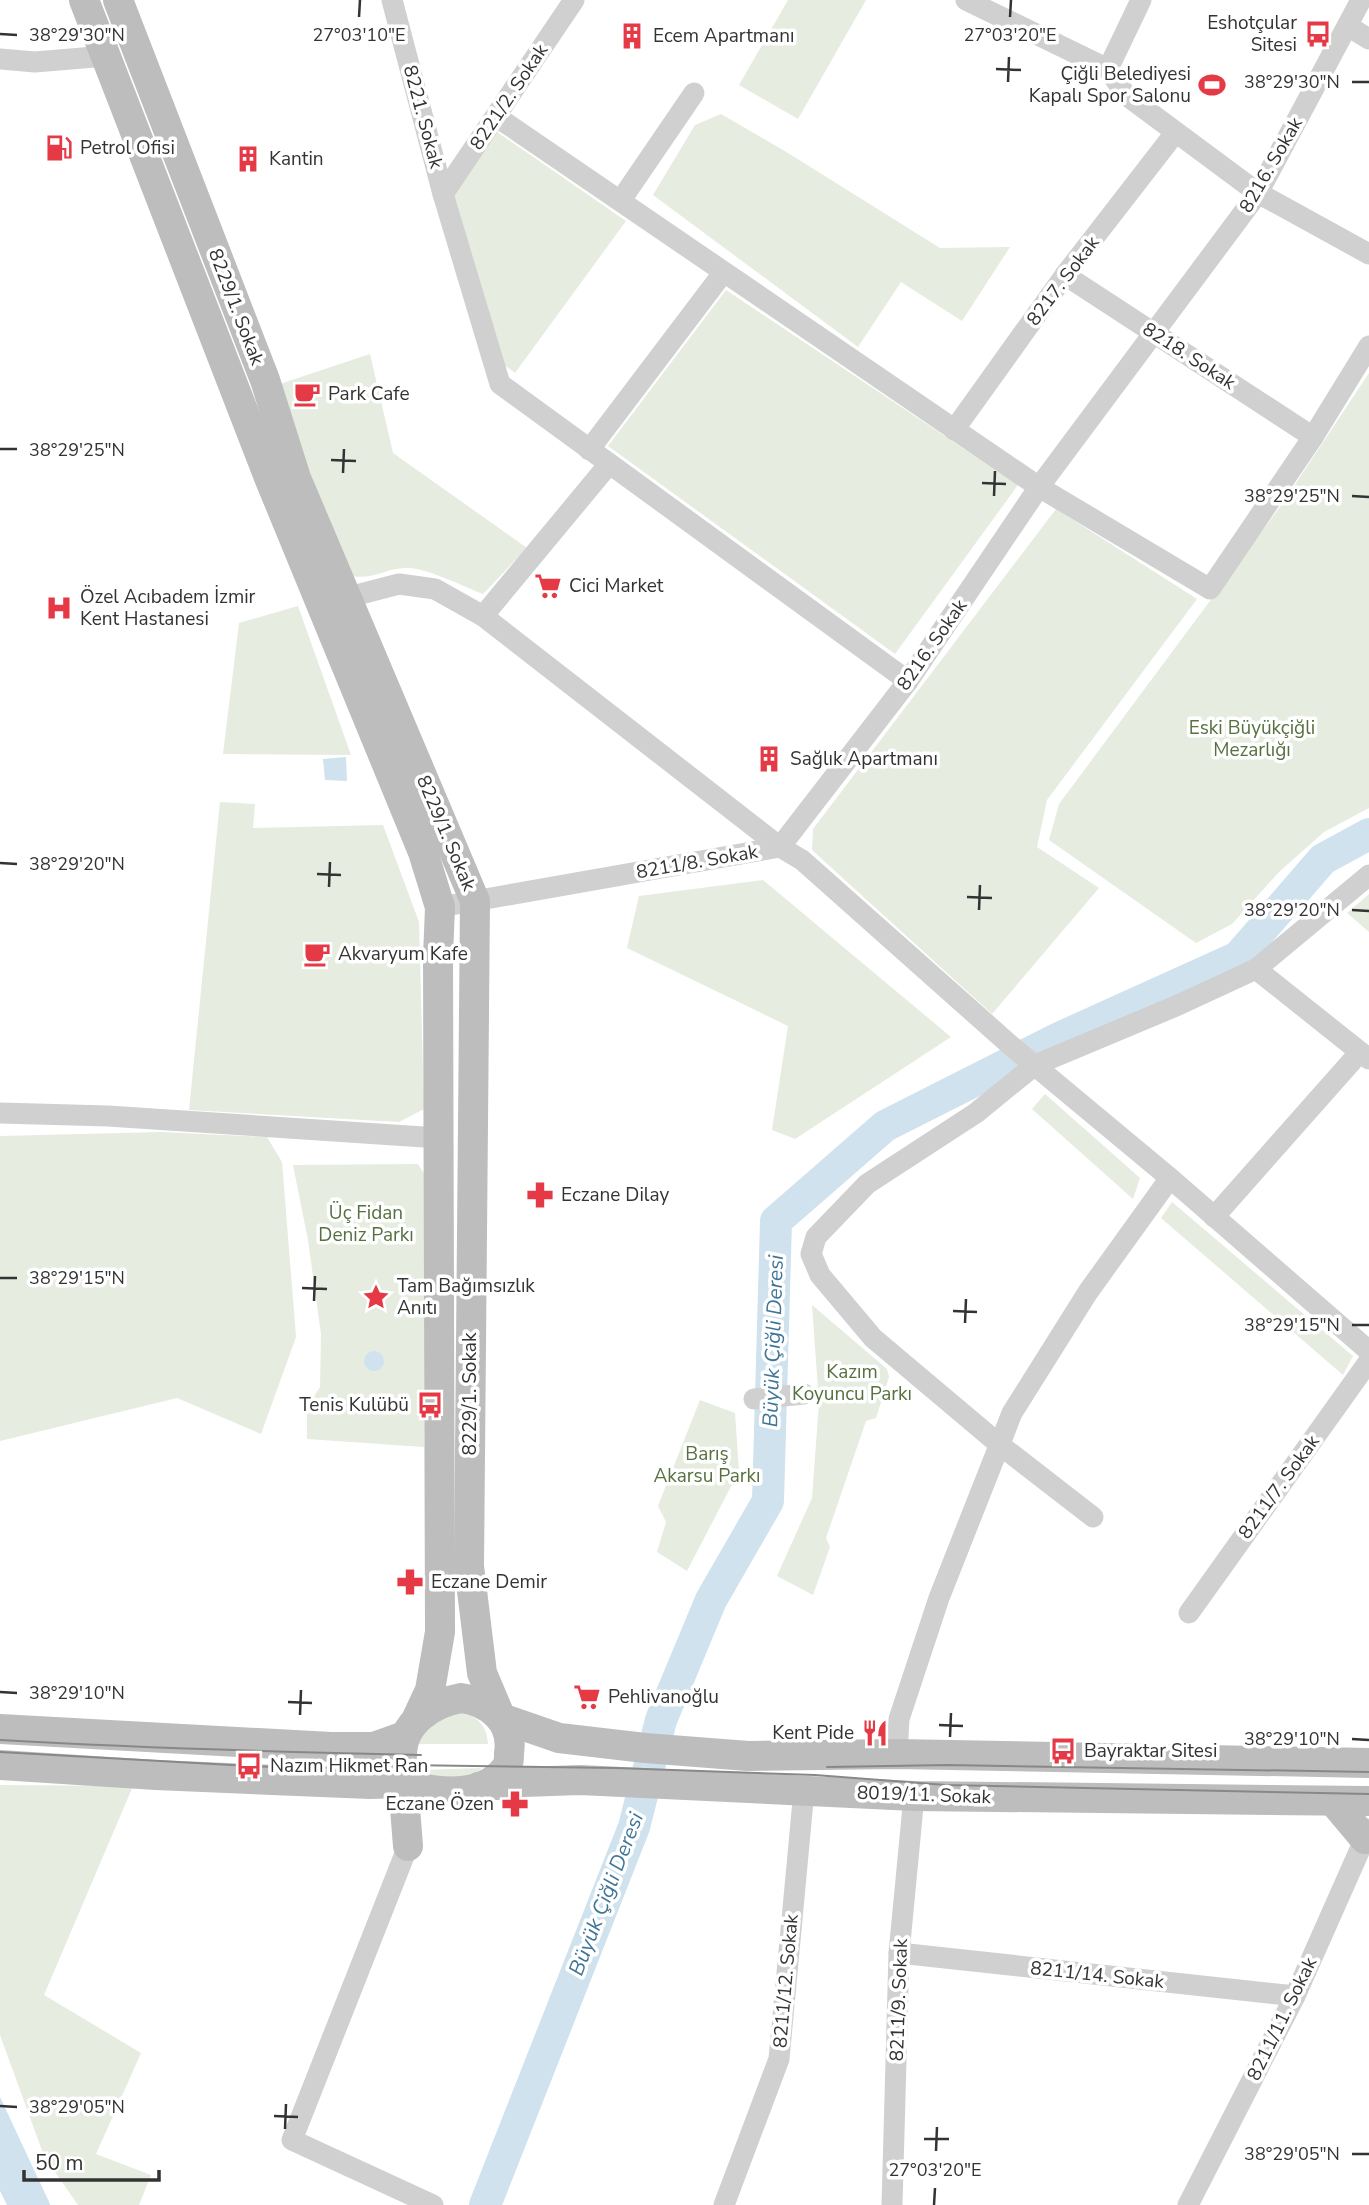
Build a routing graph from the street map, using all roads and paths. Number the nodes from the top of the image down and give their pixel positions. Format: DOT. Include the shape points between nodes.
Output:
graph roads {
  1 [pos="84,0"];
  2 [pos="118,0"];
  3 [pos="392,0"];
  4 [pos="574,0"];
  5 [pos="966,0"];
  6 [pos="1141,0"];
  7 [pos="1361,0"];
  8 [pos="1348,26"];
  9 [pos="1369,39"];
  10 [pos="106,56"];
  11 [pos="0,59"];
  12 [pos="1108,69"];
  13 [pos="694,93"];
  14 [pos="496,117"];
  15 [pos="1175,134"];
  16 [pos="1258,193"];
  17 [pos="443,194"];
  18 [pos="621,200"];
  19 [pos="1369,254"];
  20 [pos="723,272"];
  21 [pos="1065,275"];
  22 [pos="1154,333"];
  23 [pos="1369,346"];
  24 [pos="954,430"];
  25 [pos="1313,437"];
  26 [pos="589,450"];
  27 [pos="609,464"];
  28 [pos="1039,487"];
  29 [pos="345,598"];
  30 [pos="483,616"];
  31 [pos="908,681"];
  32 [pos="780,847"];
  33 [pos="1369,875"];
  34 [pos="475,901"];
  35 [pos="440,907"];
  36 [pos="1256,969"];
  37 [pos="1364,1055"];
  38 [pos="1035,1065"];
  39 [pos="0,1113"];
  40 [pos="439,1138"];
  41 [pos="1170,1178"];
  42 [pos="1214,1217"];
  43 [pos="1369,1351"];
  44 [pos="1369,1361"];
  45 [pos="804,1394"];
  46 [pos="754,1399"];
  47 [pos="1000,1445"];
  48 [pos="1093,1517"];
  49 [pos="1189,1613"];
  50 [pos="501,1718"];
  51 [pos="411,1728"];
  52 [pos="0,1729"];
  53 [pos="897,1754"];
  54 [pos="1369,1763"];
  55 [pos="0,1765"];
  56 [pos="403,1783"];
  57 [pos="469,1790"];
  58 [pos="804,1790"];
  59 [pos="914,1796"];
  60 [pos="1333,1801"];
  61 [pos="1369,1801"];
  62 [pos="1367,1834"];
  63 [pos="408,1846"];
  64 [pos="899,1953"];
  65 [pos="1295,1996"];
  66 [pos="433,2205"];
  67 [pos="724,2205"];
  68 [pos="892,2205"];
  69 [pos="1188,2205"];
  1 -- 10 [label="street, 8229/1. Sokak"];
  2 -- 29 [label="street, 8229/1. Sokak"];
  3 -- 17 [label="street, 8221. Sokak"];
  4 -- 14 [label="street, 8221/2. Sokak"];
  5 -- 12 [label="street"];
  6 -- 12 [label="street"];
  7 -- 8 [label="street, 8216. Sokak"];
  8 -- 9 [label="street"];
  8 -- 16 [label="street, 8216. Sokak"];
  10 -- 11 [label="street" via="35,62"];
  10 -- 35 [label="street, 8229/1. Sokak" via="273,488 423,852"];
  12 -- 15 [label="street" via="1126,95"];
  13 -- 18 [label="street"];
  14 -- 17 [label="street, 8221/2. Sokak"];
  14 -- 18 [label="street"];
  15 -- 16 [label="street"];
  15 -- 21 [label="street, 8217. Sokak"];
  16 -- 19 [label="street"];
  16 -- 22 [label="street, 8216. Sokak"];
  17 -- 26 [label="street, 8221. Sokak" via="500,384"];
  18 -- 20 [label="street"];
  20 -- 24 [label="street"];
  20 -- 26 [label="street"];
  21 -- 22 [label="street, 8218. Sokak"];
  21 -- 24 [label="street, 8217. Sokak"];
  22 -- 25 [label="street, 8218. Sokak"];
  22 -- 28 [label="street, 8216. Sokak"];
  23 -- 25 [label="street"];
  24 -- 28 [label="street"];
  25 -- 28 [label="street" via="1210,589"];
  26 -- 27 [label="street, 8221. Sokak"];
  27 -- 30 [label="street"];
  27 -- 31 [label="street, 8221. Sokak"];
  28 -- 31 [label="street, 8216. Sokak"];
  29 -- 30 [label="street" via="399,584 435,589"];
  29 -- 34 [label="street, 8229/1. Sokak"];
  30 -- 32 [label="street"];
  31 -- 32 [label="street, 8216. Sokak"];
  32 -- 34 [label="street, 8211/8. Sokak"];
  32 -- 38 [label="street, 8211/8. Sokak" via="802,859"];
  33 -- 36 [label="street"];
  34 -- 35 [label="street, 8211/8. Sokak"];
  34 -- 50 [label="street, 8229/1. Sokak" via="469,1566 482,1673"];
  35 -- 40 [label="street, 8229/1. Sokak"];
  36 -- 37 [label="street"];
  36 -- 38 [label="street"];
  37 -- 42 [label="street"];
  38 -- 41 [label="street, 8211/8. Sokak"];
  38 -- 47 [label="street" via="976,1113 867,1184 816,1237 811,1254 820,1275 873,1338"];
  39 -- 40 [label="street"];
  40 -- 51 [label="street, 8229/1. Sokak" via="440,1632 430,1690"];
  41 -- 42 [label="street, 8211/8. Sokak"];
  41 -- 47 [label="street" via="1088,1292 1012,1413"];
  42 -- 43 [label="street, 8211/8. Sokak"];
  44 -- 49 [label="street, 8211/7. Sokak"];
  45 -- 46 [label="street"];
  47 -- 48 [label="street"];
  47 -- 53 [label="street" via="939,1598 899,1720"];
  50 -- 51 [label="street" via="476,1700 461,1698 445,1701"];
  50 -- 53 [label="street, 8019/11. Sokak" via="559,1738 677,1751 748,1756"];
  50 -- 57 [label="street" via="510,1747 507,1767"];
  51 -- 52 [label="street" via="374,1747"];
  51 -- 56 [label="street" via="402,1755"];
  53 -- 54 [label="street, 8019/11. Sokak"];
  55 -- 56 [label="street"];
  56 -- 57 [label="street" via="426,1790"];
  56 -- 63 [label="street"];
  57 -- 58 [label="street, 8019/11. Sokak" via="580,1780"];
  57 -- 63 [label="street" via="430,1814"];
  58 -- 59 [label="street, 8019/11. Sokak"];
  58 -- 67 [label="street, 8211/12. Sokak" via="779,2059"];
  59 -- 60 [label="street, 8019/11. Sokak"];
  59 -- 64 [label="street, 8211/9. Sokak"];
  60 -- 61 [label="street, 8019/11. Sokak"];
  60 -- 62 [label="street"];
  62 -- 65 [label="street, 8211/11. Sokak"];
  63 -- 66 [label="street" via="292,2140"];
  64 -- 65 [label="street, 8211/14. Sokak"];
  64 -- 68 [label="street, 8211/9. Sokak"];
  65 -- 69 [label="street, 8211/11. Sokak"];
}
